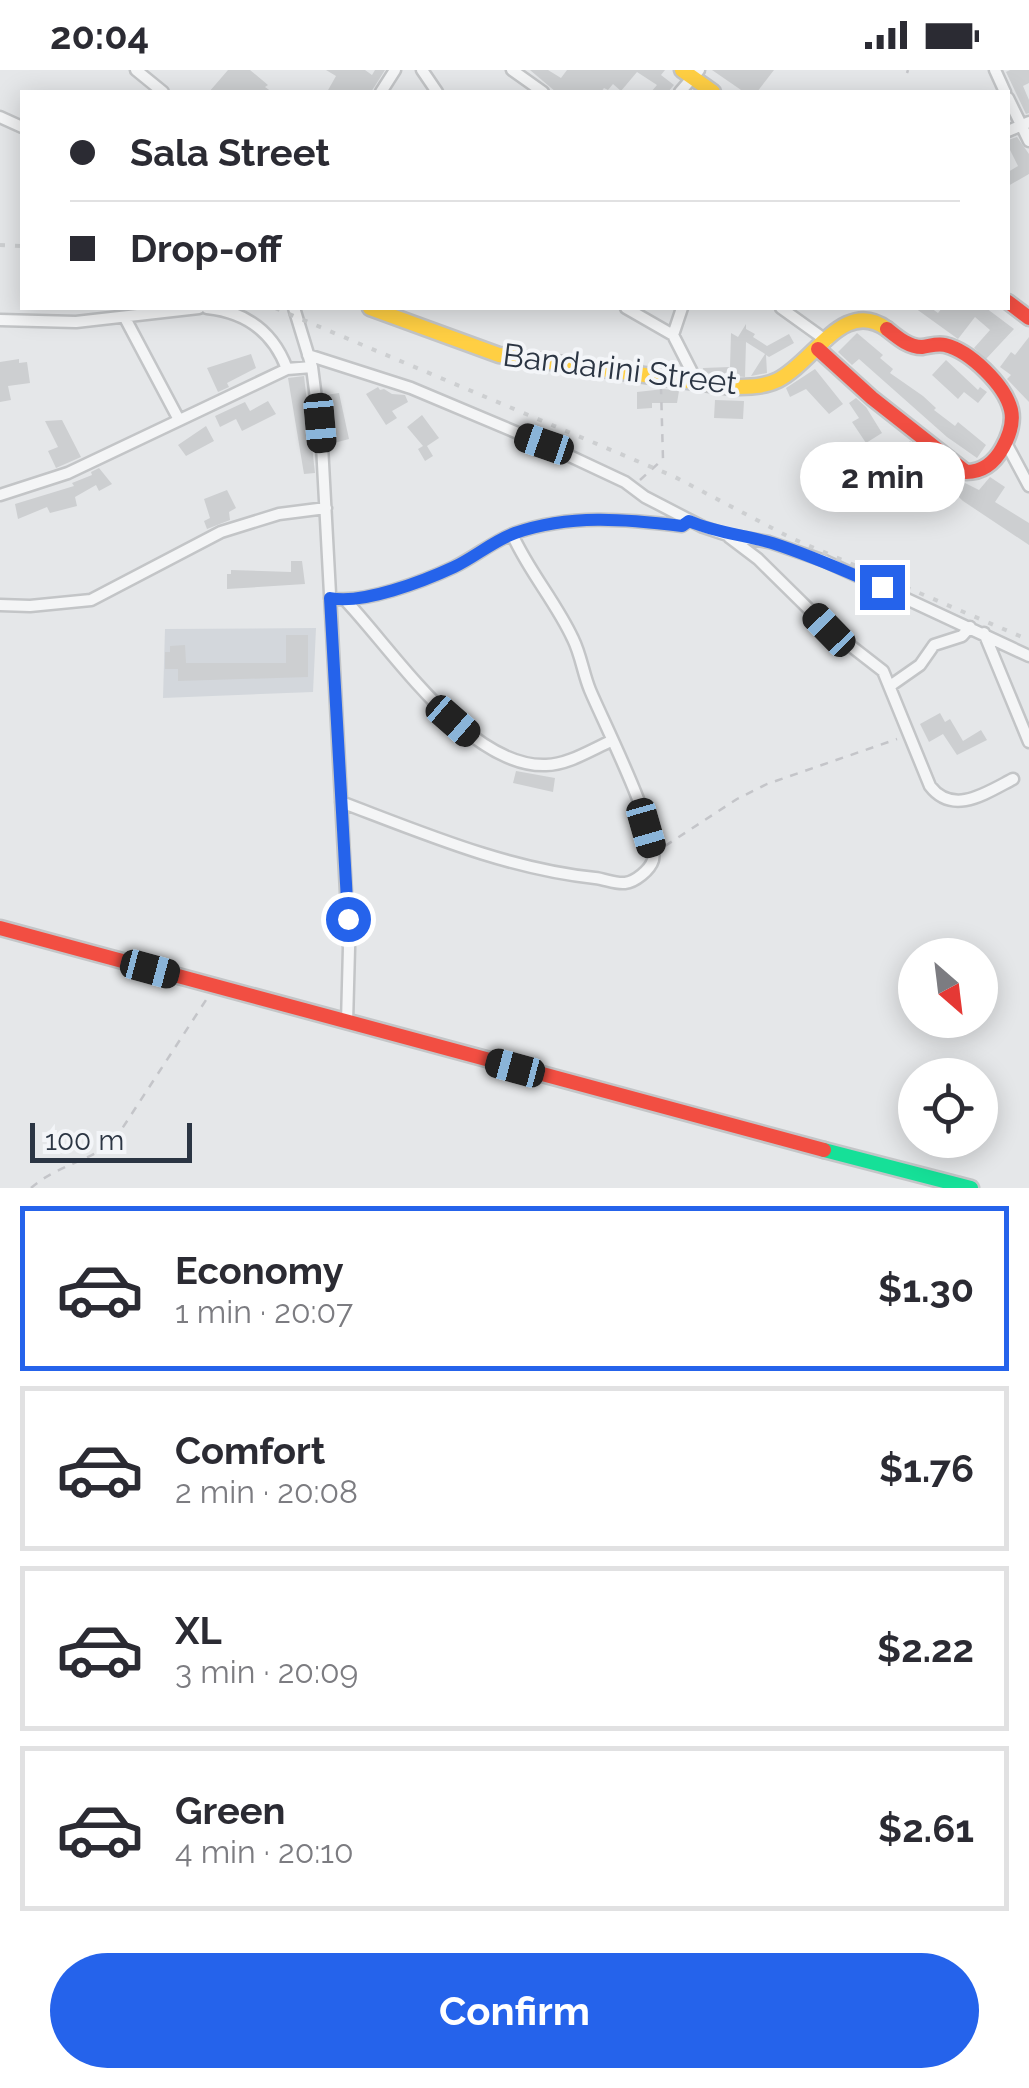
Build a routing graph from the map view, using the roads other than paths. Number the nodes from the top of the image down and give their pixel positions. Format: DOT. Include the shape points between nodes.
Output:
graph roads {
  1 [pos="136,70"];
  2 [pos="512,70"];
  3 [pos="691,72"];
  4 [pos="161,90"];
  5 [pos="540,90"];
  6 [pos="711,90"];
  7 [pos="1010,101"];
  8 [pos="1024,124"];
  9 [pos="1029,141"];
  10 [pos="184,310"];
  11 [pos="217,310"];
  12 [pos="295,310"];
  13 [pos="375,310"];
  14 [pos="630,310"];
  15 [pos="681,310"];
  16 [pos="783,310"];
  17 [pos="126,318"];
  18 [pos="0,320"];
  19 [pos="674,335"];
  20 [pos="822,345"];
  21 [pos="310,361"];
  22 [pos="287,368"];
  23 [pos="697,382"];
  24 [pos="178,418"];
  25 [pos="1006,443"];
  26 [pos="1029,486"];
  27 [pos="0,496"];
  28 [pos="326,508"];
  29 [pos="689,521"];
  30 [pos="512,534"];
  31 [pos="726,535"];
  32 [pos="330,598"];
  33 [pos="347,602"];
  34 [pos="0,606"];
  35 [pos="970,626"];
  36 [pos="983,632"];
  37 [pos="1029,656"];
  38 [pos="890,686"];
  39 [pos="611,741"];
  40 [pos="1029,742"];
  41 [pos="1013,779"];
  42 [pos="340,802"];
  43 [pos="0,928"];
  44 [pos="347,1023"];
  45 [pos="971,1188"];
  1 -- 4 [label="street"];
  2 -- 5 [label="street"];
  3 -- 6 [label="main road"];
  7 -- 8 [label="street"];
  8 -- 9 [label="street"];
  10 -- 17 [label="street"];
  11 -- 22 [label="street" via="252,321"];
  12 -- 21 [label="street"];
  13 -- 23 [label="main road, Bandarini Street" via="498,355"];
  14 -- 19 [label="street"];
  15 -- 19 [label="street"];
  16 -- 20 [label="street"];
  17 -- 18 [label="street"];
  17 -- 24 [label="street"];
  19 -- 23 [label="street"];
  20 -- 23 [label="main road, Bandarini Street" via="772,383 729,388"];
  20 -- 25 [label="main road" via="872,398 966,472 983,469"];
  20 -- 25 [label="main road, Bandarini Street" via="865,316 916,347 944,345 980,368 1010,404"];
  21 -- 22 [label="street"];
  21 -- 28 [label="street"];
  21 -- 29 [label="street" via="422,393 605,472"];
  22 -- 24 [label="street"];
  24 -- 27 [label="street" via="68,473"];
  25 -- 26 [label="street"];
  28 -- 32 [label="street"];
  28 -- 34 [label="street" via="221,532 91,600"];
  29 -- 30 [label="street" via="564,521"];
  29 -- 31 [label="street"];
  30 -- 33 [label="street" via="454,567"];
  30 -- 39 [label="street" via="573,638"];
  31 -- 35 [label="street" via="825,561"];
  31 -- 38 [label="street" via="829,630 875,662"];
  32 -- 33 [label="street"];
  32 -- 42 [label="street"];
  33 -- 39 [label="street" via="476,740 545,766"];
  35 -- 36 [label="street"];
  35 -- 38 [label="street" via="962,636 934,645"];
  36 -- 37 [label="street"];
  36 -- 40 [label="street"];
  38 -- 41 [label="street" via="938,797 960,802"];
  39 -- 42 [label="street" via="654,854 628,883 534,869"];
  42 -- 44 [label="street"];
  43 -- 44 [label="main road"];
  44 -- 45 [label="main road"];
}
